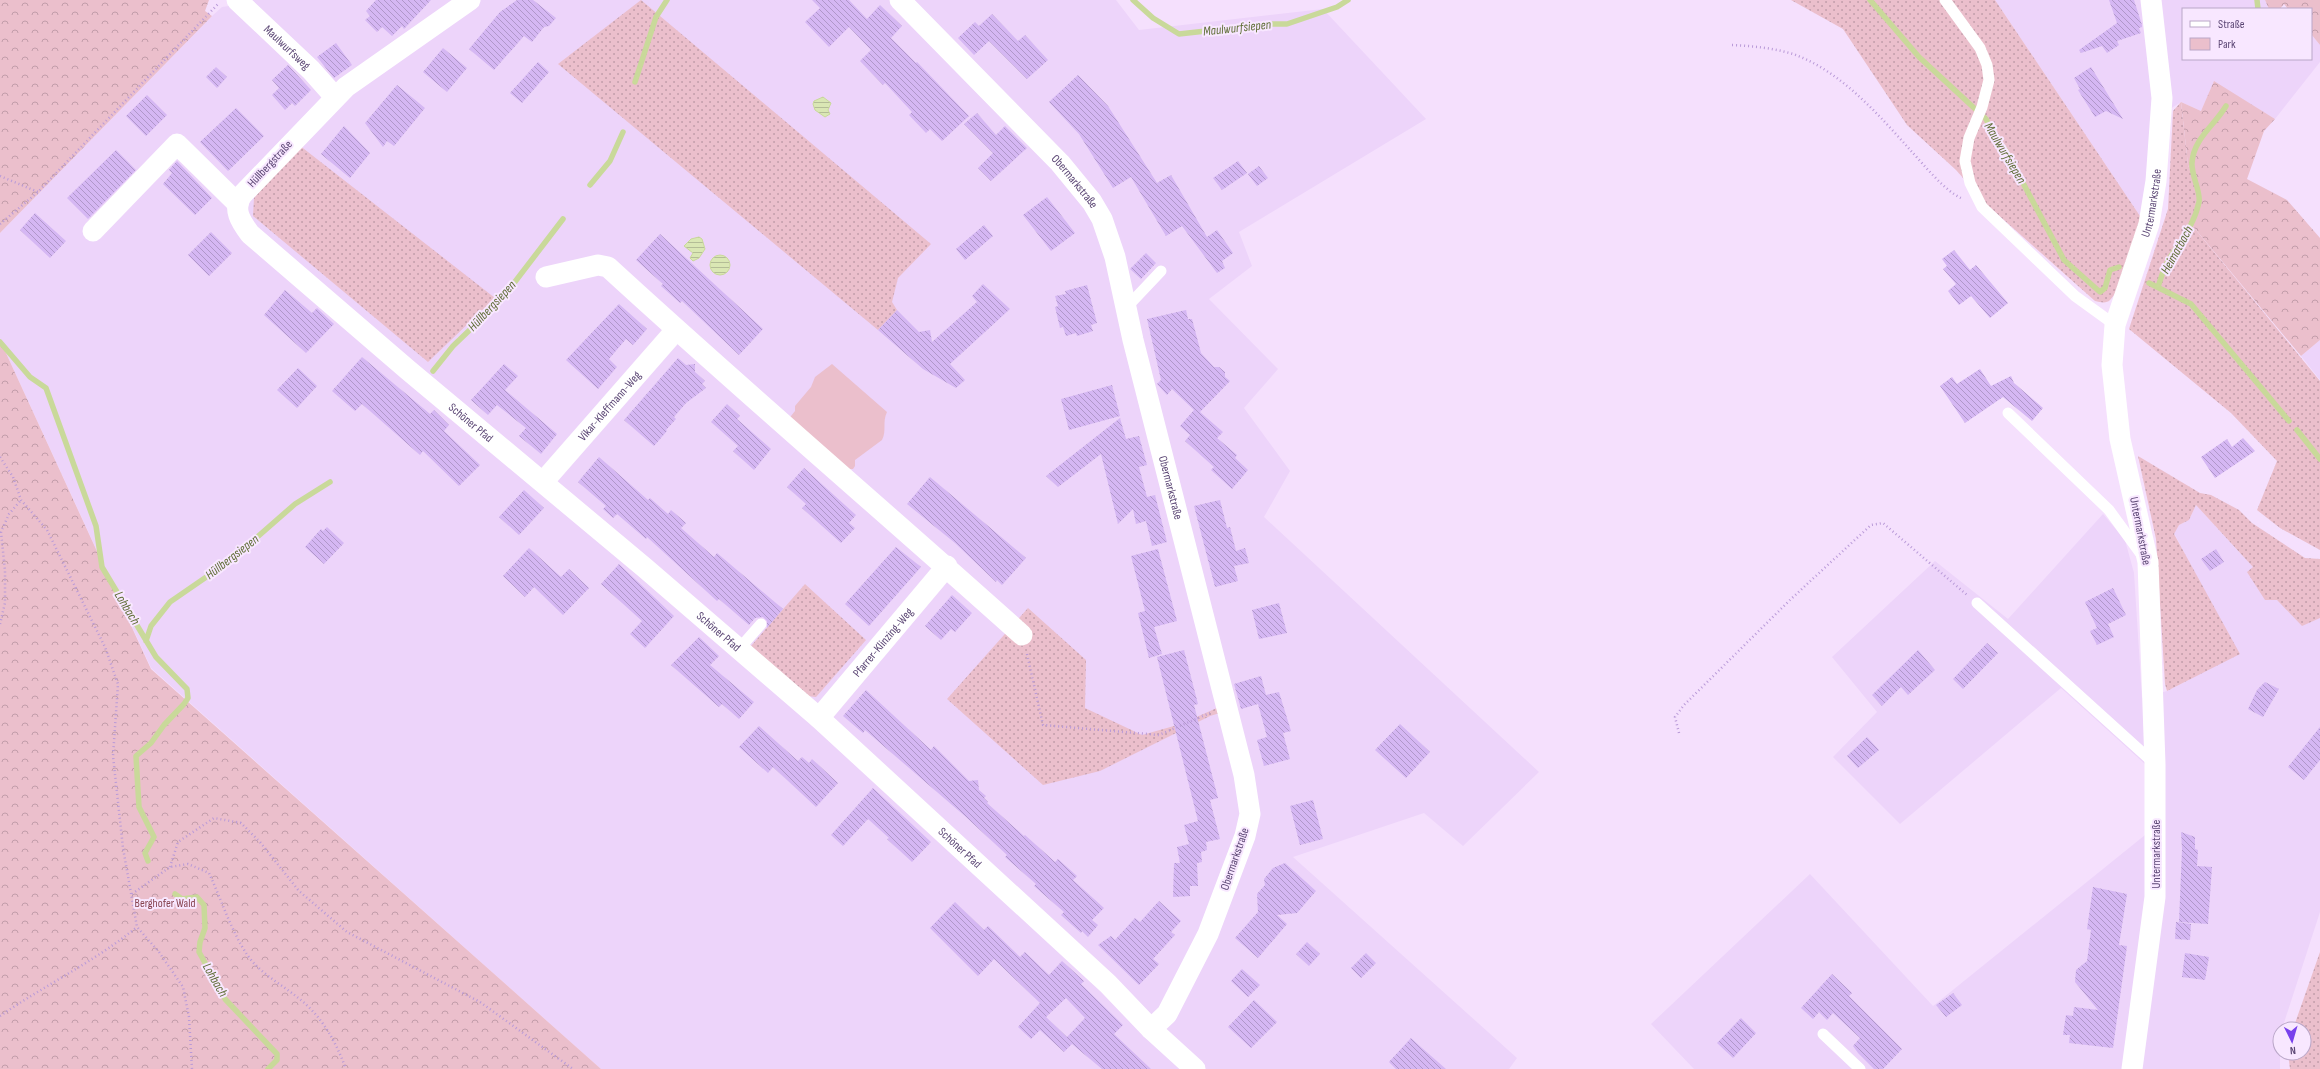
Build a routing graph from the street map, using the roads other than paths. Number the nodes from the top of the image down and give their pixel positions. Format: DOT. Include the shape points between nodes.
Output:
graph roads {
  1 [pos="237,0"];
  2 [pos="470,0"];
  3 [pos="900,0"];
  4 [pos="1945,0"];
  5 [pos="2151,0"];
  6 [pos="335,97"];
  7 [pos="238,204"];
  8 [pos="93,231"];
  9 [pos="1161,271"];
  10 [pos="546,277"];
  11 [pos="1126,308"];
  12 [pos="2115,325"];
  13 [pos="676,330"];
  14 [pos="2008,413"];
  15 [pos="543,482"];
  16 [pos="2148,562"];
  17 [pos="947,566"];
  18 [pos="1977,603"];
  19 [pos="761,624"];
  20 [pos="1022,635"];
  21 [pos="739,650"];
  22 [pos="819,718"];
  23 [pos="2155,764"];
  24 [pos="1151,1029"];
  25 [pos="1823,1034"];
  26 [pos="1195,1069"];
  27 [pos="1860,1069"];
  28 [pos="2132,1069"];
  1 -- 6 [label="street, Maulwurfsweg" via="311,70"];
  2 -- 6 [label="street, Hüllbergstraße" via="366,72"];
  3 -- 11 [label="street, Obermarkstraße" via="1060,163 1092,202 1109,238"];
  4 -- 12 [label="lane" via="1980,48 1990,78 1982,107 1969,138 1965,161 1970,183 1982,207 2075,296"];
  5 -- 12 [label="street, Untermarkstraße" via="2162,98 2156,181 2149,224"];
  6 -- 7 [label="street, Hüllbergstraße" via="242,195"];
  7 -- 8 [label="street" via="177,144"];
  7 -- 15 [label="street, Schöner Pfad" via="241,222 250,234"];
  9 -- 11 [label="lane"];
  10 -- 13 [label="street" via="603,265 608,267"];
  11 -- 24 [label="street, Obermarkstraße" via="1244,775 1250,814 1245,836 1208,934 1167,1014"];
  12 -- 16 [label="street, Untermarkstraße" via="2112,365 2120,439"];
  13 -- 15 [label="street, Vikar-Kleffmann-Weg"];
  13 -- 17 [label="street"];
  14 -- 16 [label="lane" via="2109,510"];
  15 -- 21 [label="street, Schöner Pfad"];
  16 -- 23 [label="street, Untermarkstraße"];
  17 -- 20 [label="street"];
  17 -- 22 [label="street, Pfarrer-Klinzing-Weg"];
  18 -- 23 [label="lane"];
  19 -- 21 [label="lane"];
  21 -- 22 [label="street, Schöner Pfad"];
  22 -- 24 [label="street, Schöner Pfad" via="1091,968"];
  23 -- 28 [label="street, Untermarkstraße" via="2156,897"];
  24 -- 26 [label="street, Schöner Pfad"];
  25 -- 27 [label="lane"];
}
